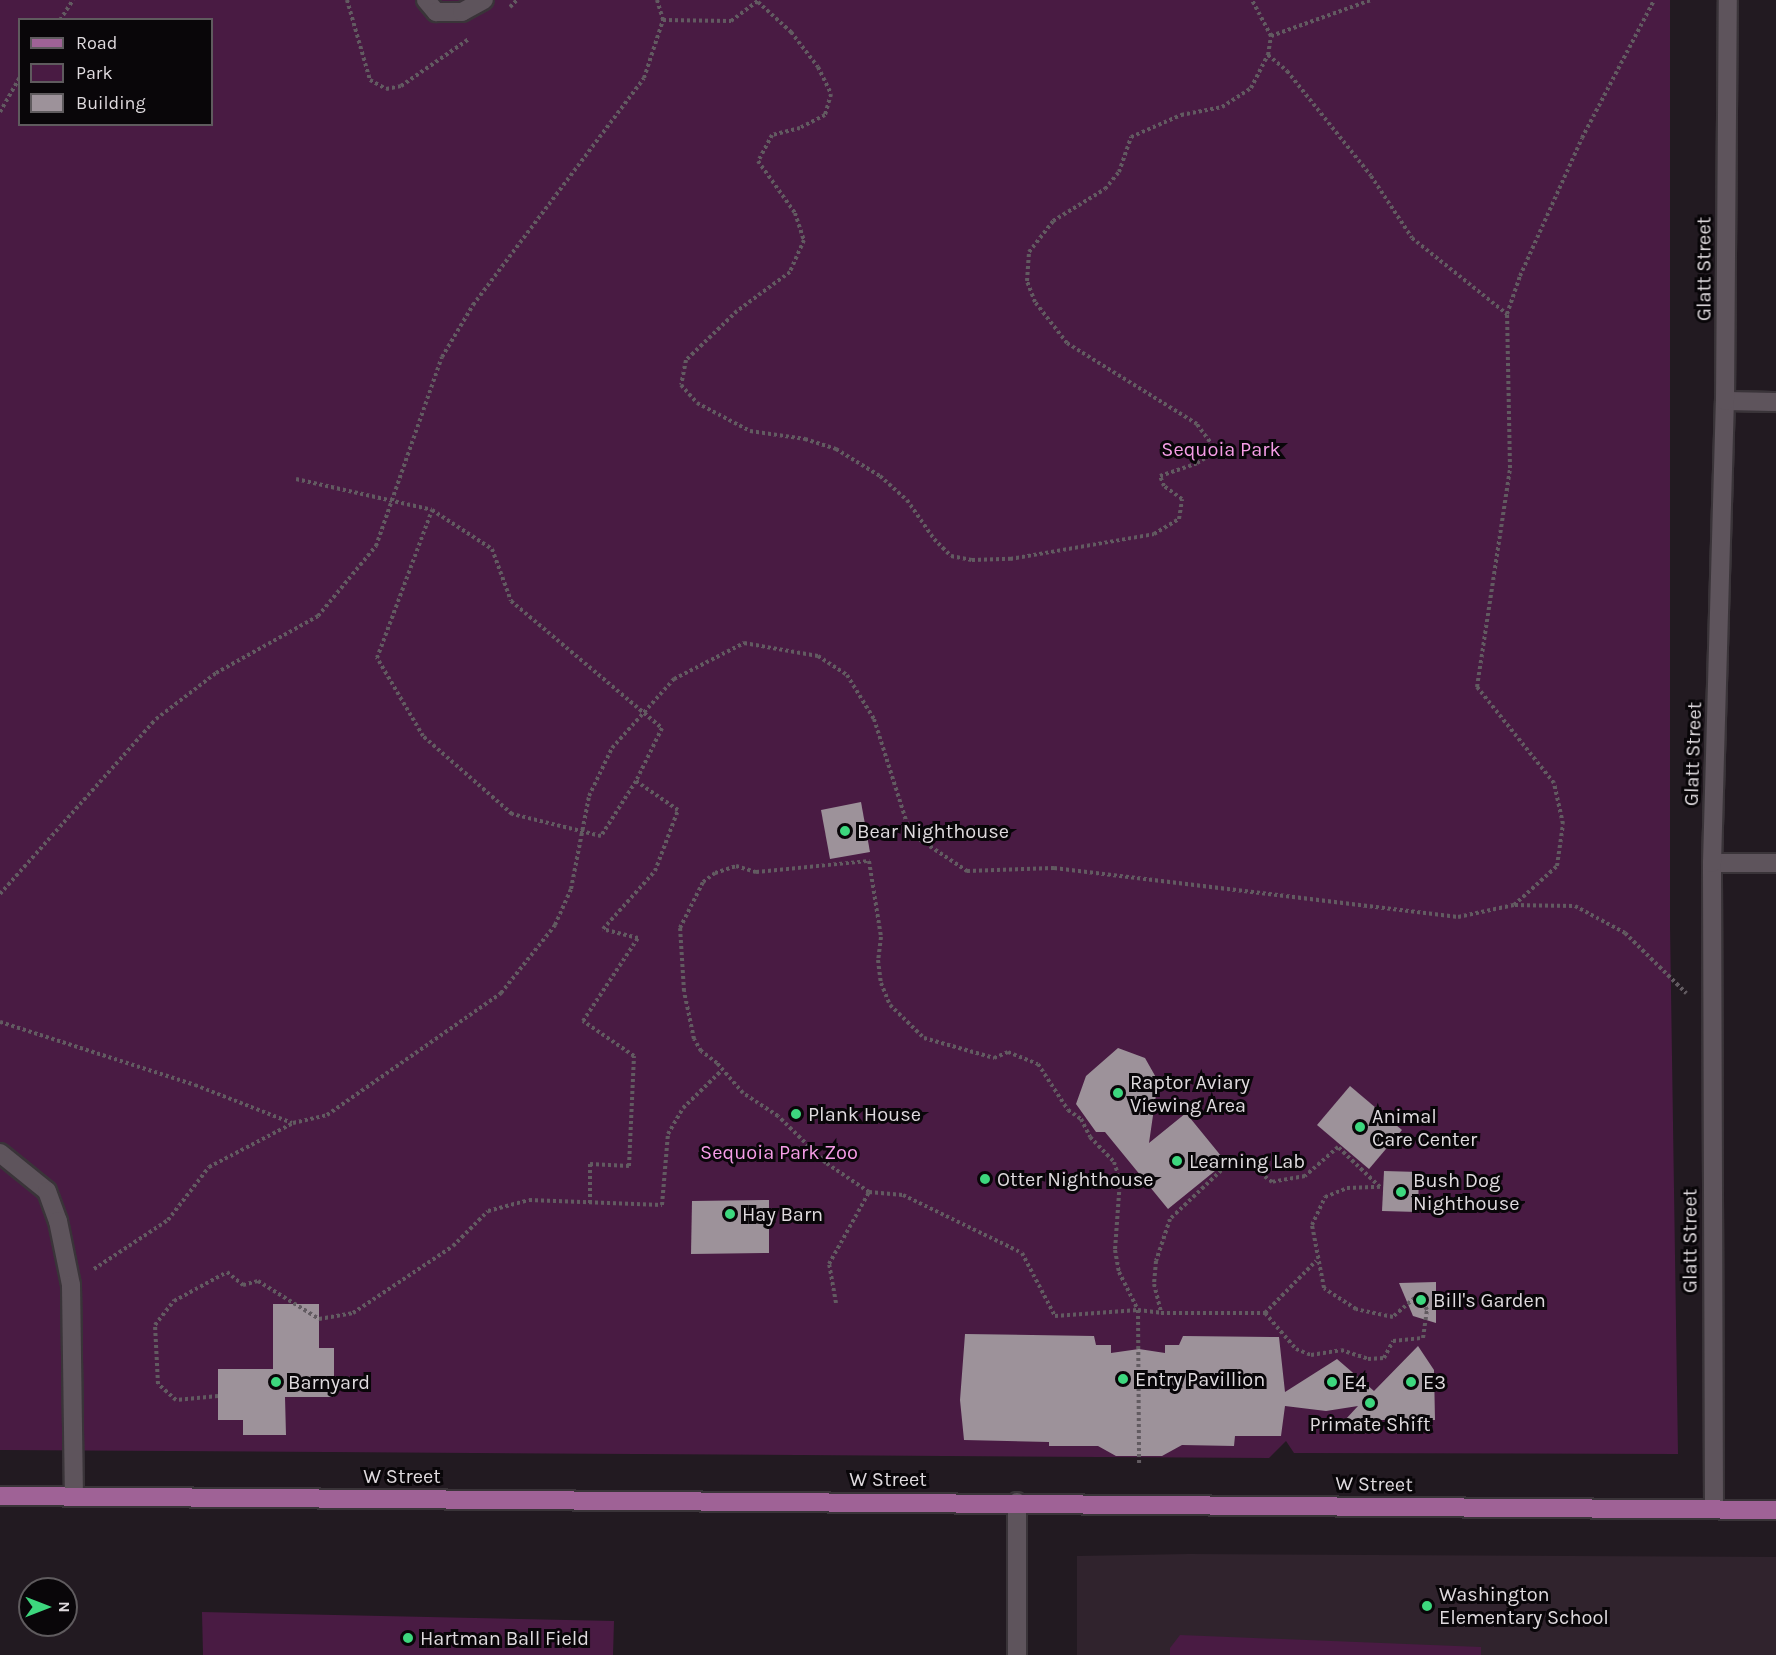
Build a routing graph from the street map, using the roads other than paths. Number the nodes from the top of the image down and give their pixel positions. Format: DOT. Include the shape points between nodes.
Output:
graph roads {
  1 [pos="426,0"];
  2 [pos="484,0"];
  3 [pos="1728,0"];
  4 [pos="1725,401"];
  5 [pos="1776,402"];
  6 [pos="1712,863"];
  7 [pos="1776,863"];
  8 [pos="0,1153"];
  9 [pos="0,1496"];
  10 [pos="74,1497"];
  11 [pos="1017,1502"];
  12 [pos="1714,1509"];
  13 [pos="1776,1510"];
  14 [pos="1017,1655"];
  1 -- 2 [label="street" via="436,12 462,12"];
  3 -- 4 [label="street, Glatt Street"];
  4 -- 5 [label="street"];
  4 -- 6 [label="street, Glatt Street"];
  6 -- 7 [label="street"];
  6 -- 12 [label="street, Glatt Street"];
  8 -- 10 [label="street" via="47,1191 72,1285"];
  9 -- 10 [label="main road, W Street"];
  10 -- 11 [label="main road, W Street"];
  11 -- 12 [label="main road, W Street"];
  11 -- 14 [label="street"];
  12 -- 13 [label="main road, W Street"];
}
